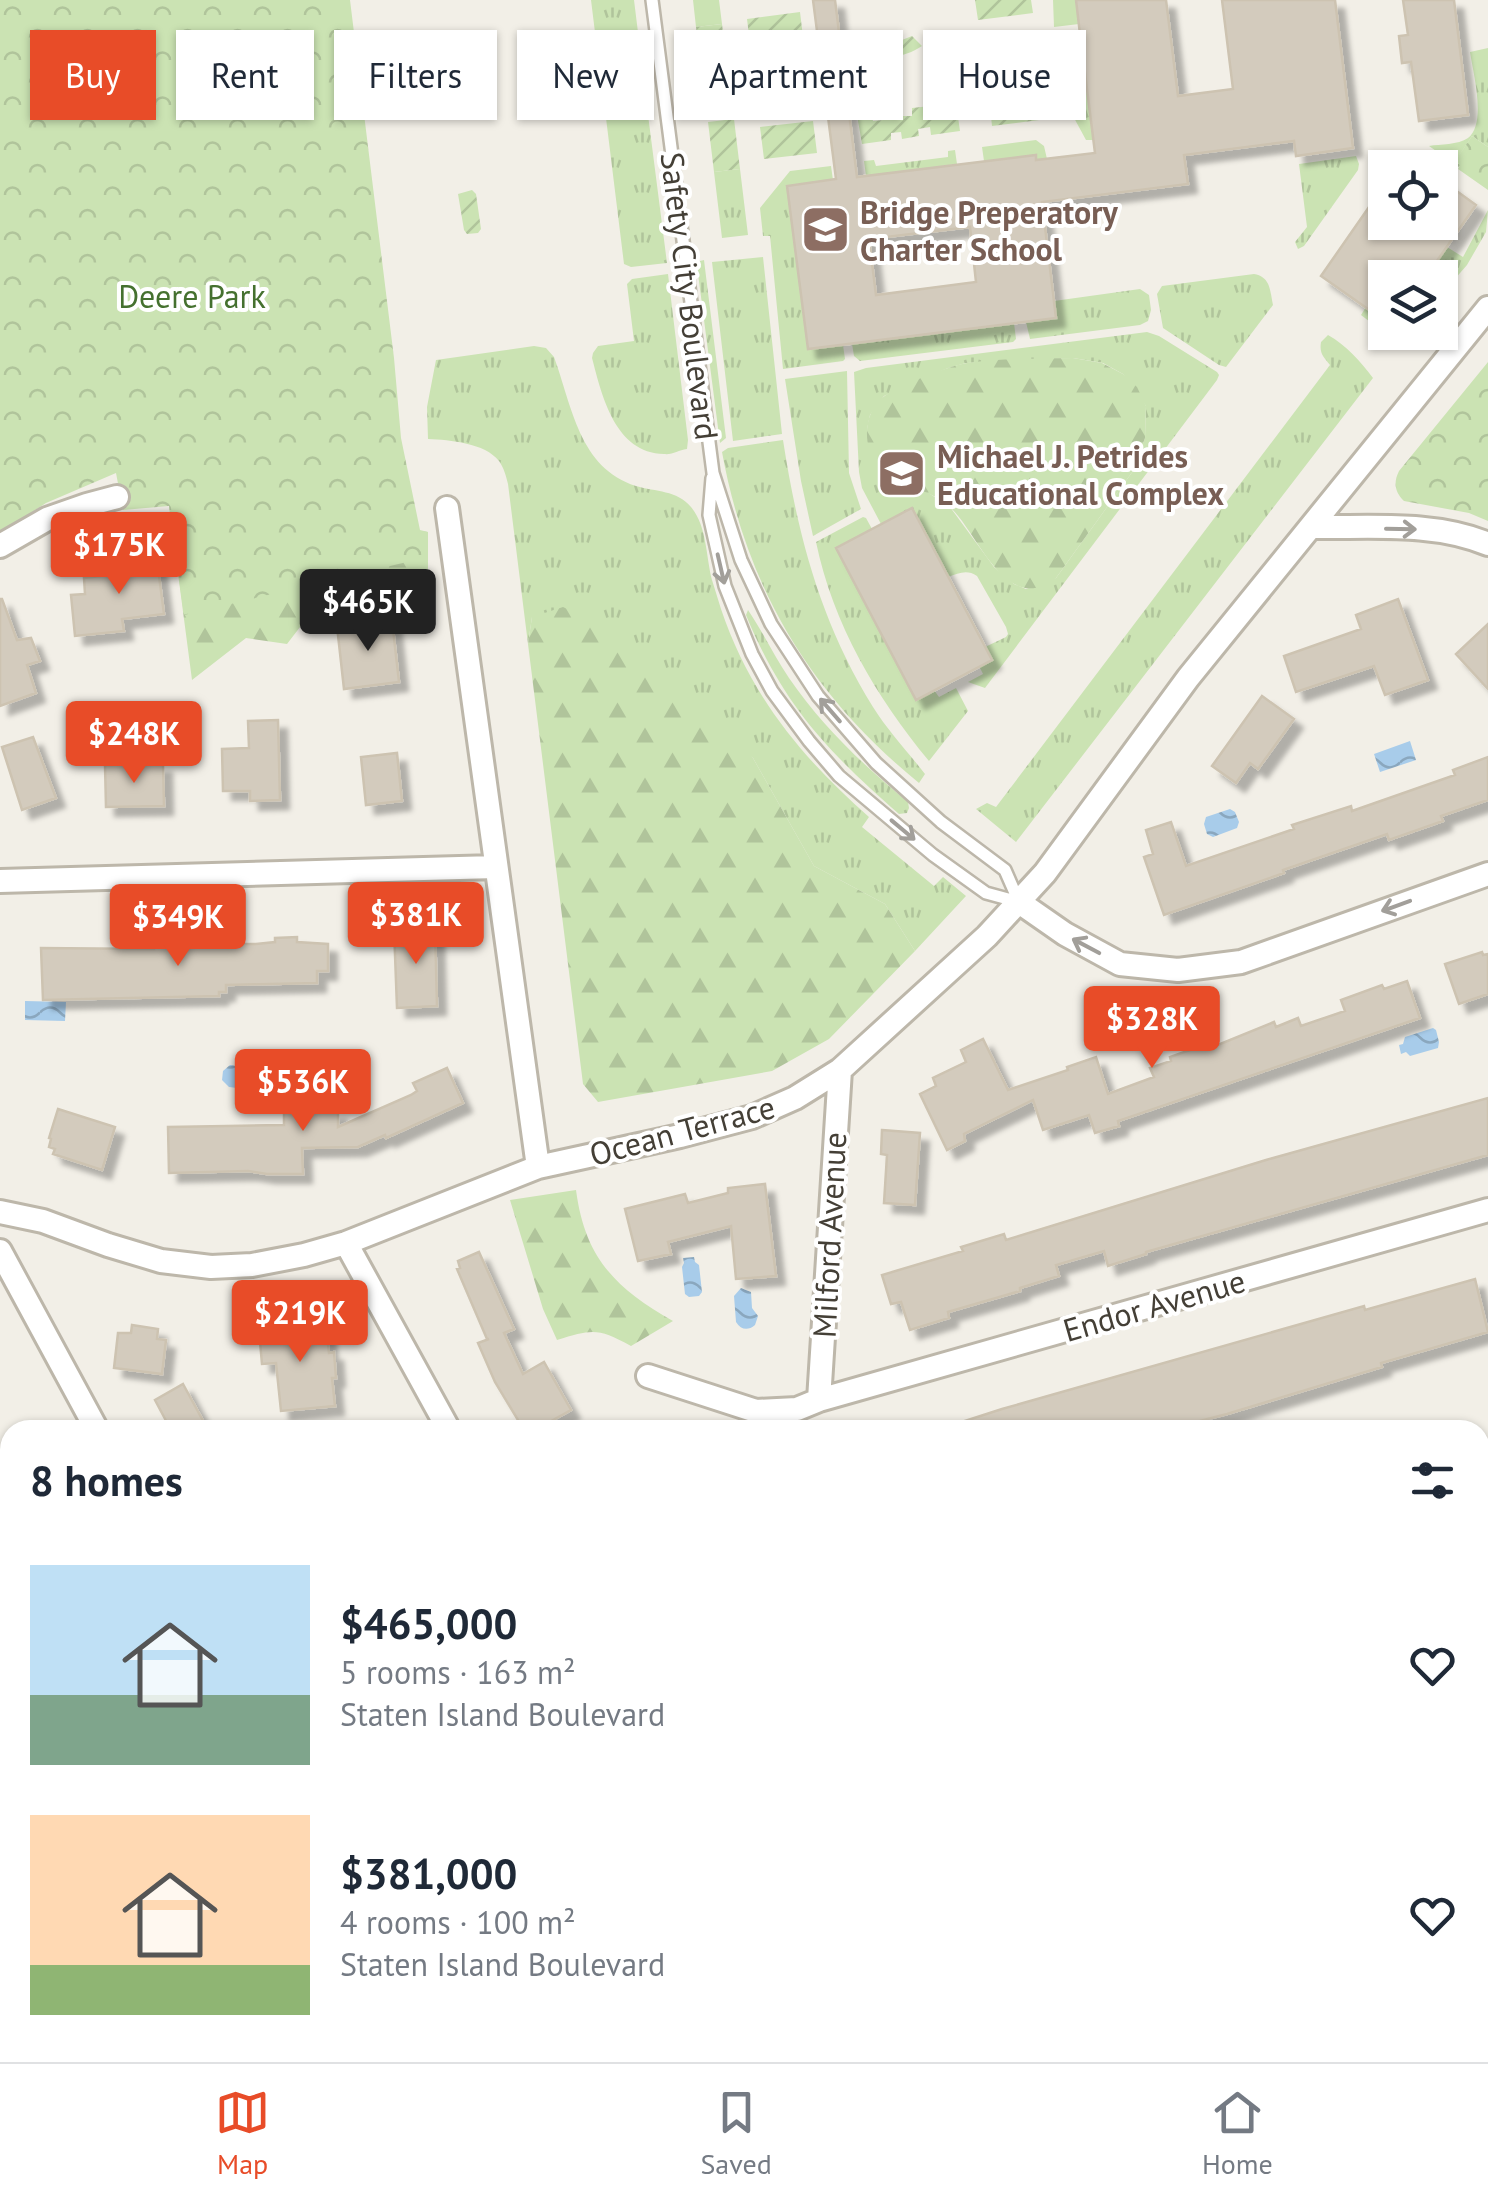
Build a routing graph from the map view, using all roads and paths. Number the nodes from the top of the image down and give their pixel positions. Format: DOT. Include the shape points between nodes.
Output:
graph roads {
  1 [pos="652,0"];
  2 [pos="1488,308"];
  3 [pos="713,473"];
  4 [pos="117,498"];
  5 [pos="446,508"];
  6 [pos="1312,527"];
  7 [pos="1488,544"];
  8 [pos="0,546"];
  9 [pos="495,867"];
  10 [pos="1488,874"];
  11 [pos="0,881"];
  12 [pos="1020,902"];
  13 [pos="840,1070"];
  14 [pos="538,1167"];
  15 [pos="1488,1210"];
  16 [pos="0,1212"];
  17 [pos="346,1243"];
  18 [pos="0,1251"];
  19 [pos="648,1376"];
  20 [pos="819,1400"];
  21 [pos="92,1420"];
  22 [pos="443,1420"];
  1 -- 3 [label="lane, Safety City Boulevard"];
  2 -- 6 [label="street, Ocean Terrace"];
  12 -- 3 [label="lane, Safety City Boulevard, one-way" via="1005,870 876,763 818,696 740,560"];
  3 -- 12 [label="lane, Safety City Boulevard, one-way" via="709,515 725,586 772,690 853,788 986,893"];
  4 -- 8 [label="street" via="47,519"];
  5 -- 9 [label="street"];
  6 -- 7 [label="street, one-way" via="1428,529"];
  6 -- 12 [label="street, Ocean Terrace" via="1188,678"];
  9 -- 11 [label="street"];
  9 -- 14 [label="street"];
  10 -- 12 [label="street, one-way" via="1240,962 1178,970 1120,964"];
  12 -- 13 [label="street, Ocean Terrace"];
  13 -- 14 [label="street, Ocean Terrace" via="752,1117"];
  13 -- 20 [label="street, Milford Avenue"];
  14 -- 17 [label="street, Ocean Terrace"];
  15 -- 20 [label="street, Endor Avenue"];
  16 -- 17 [label="street, Ocean Terrace" via="161,1261 211,1266 252,1265"];
  17 -- 22 [label="street"];
  18 -- 21 [label="street"];
  19 -- 20 [label="street, Endor Avenue" via="756,1411"];
}
